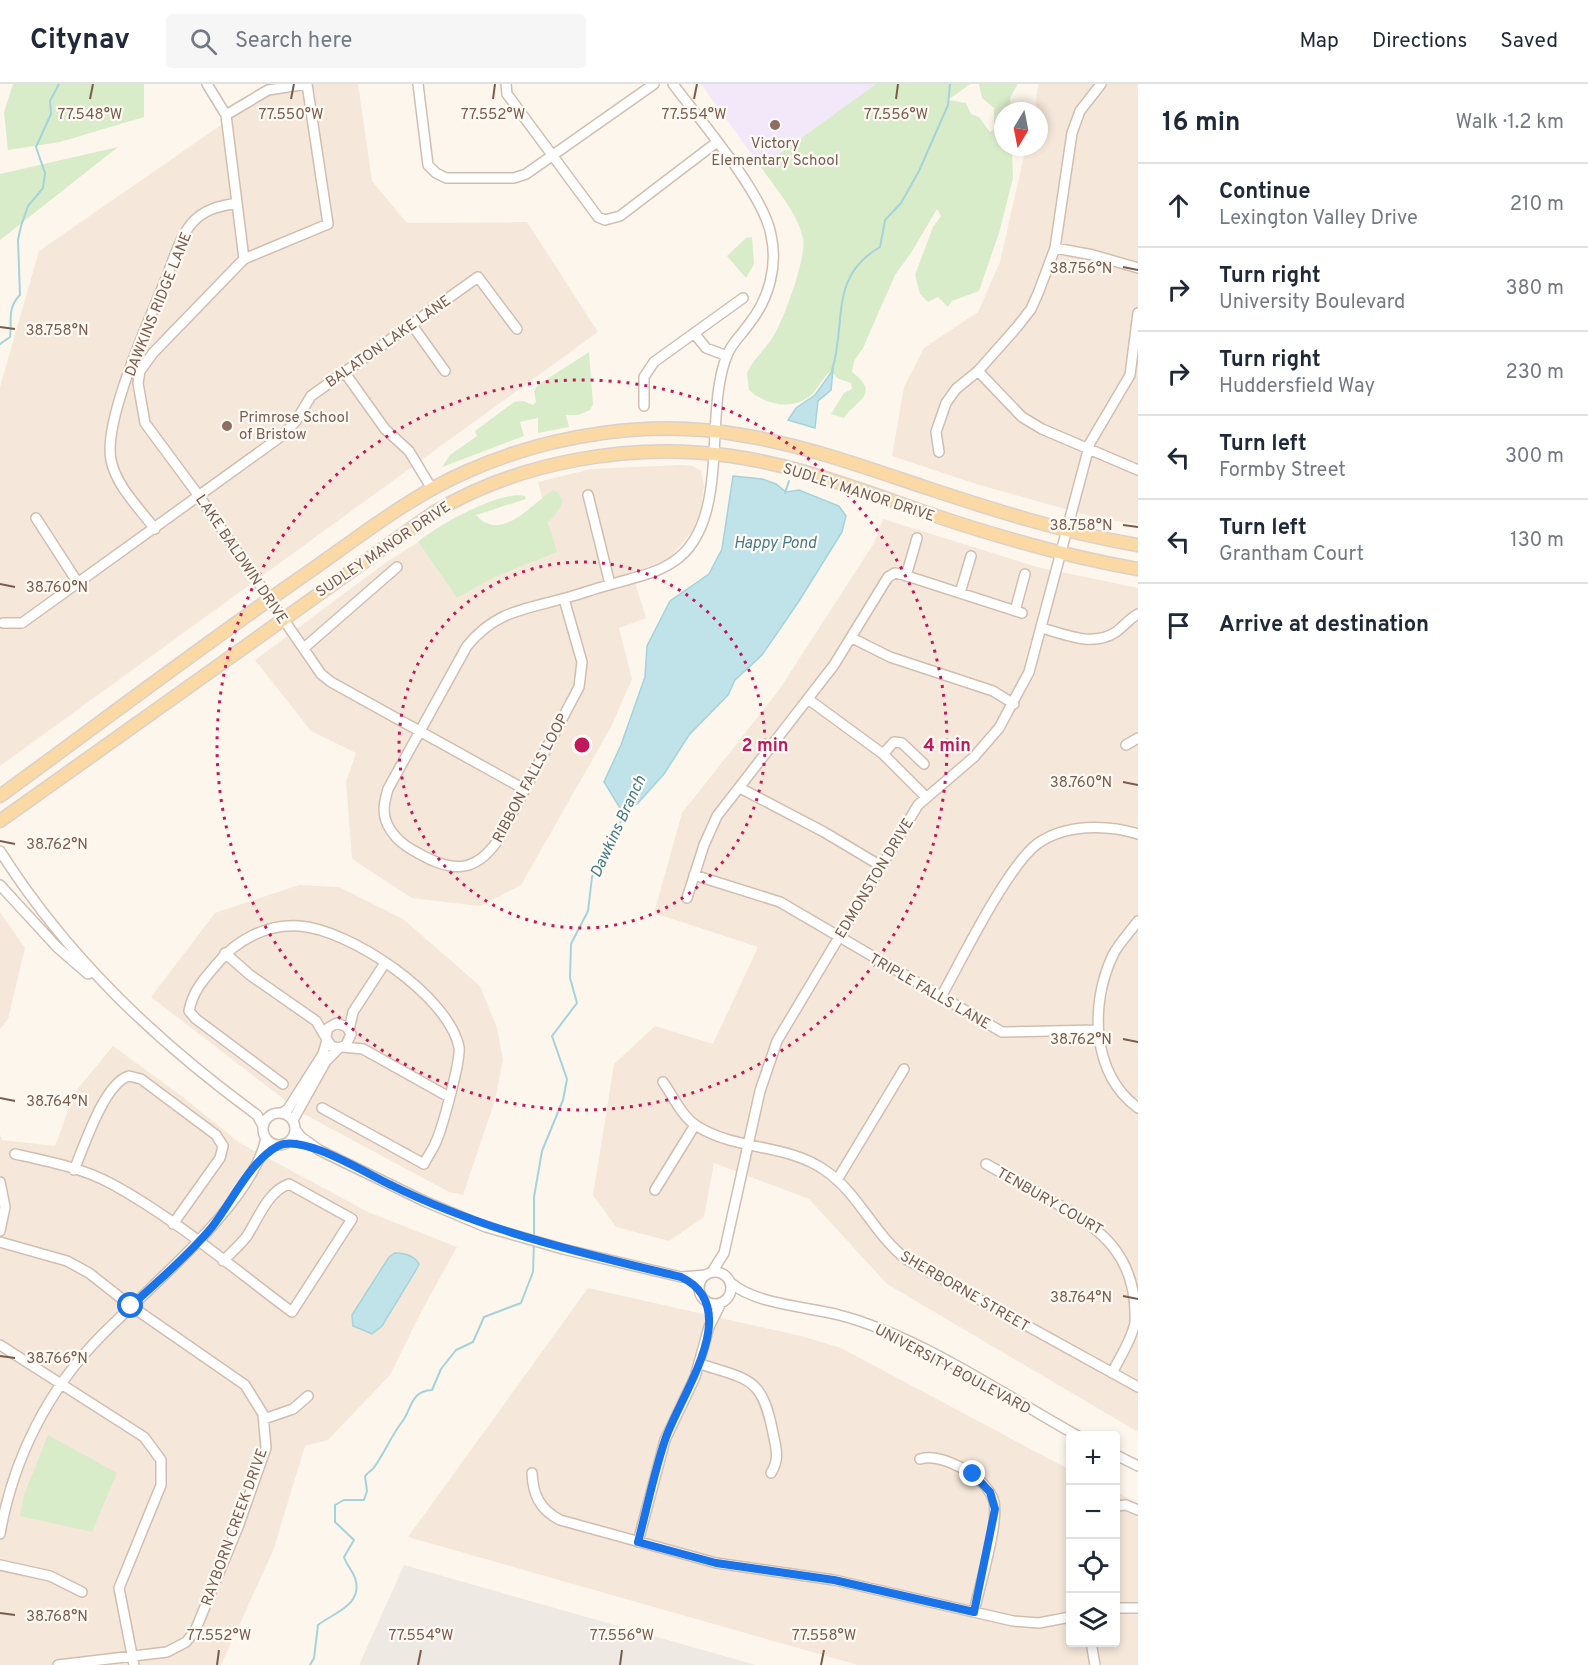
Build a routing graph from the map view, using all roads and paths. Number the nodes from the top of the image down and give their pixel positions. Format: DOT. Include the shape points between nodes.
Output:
graph roads {
  1 [pos="207,84"];
  2 [pos="418,84"];
  3 [pos="506,84"];
  4 [pos="654,84"];
  5 [pos="673,84"];
  6 [pos="1101,84"];
  7 [pos="226,115"];
  8 [pos="717,142"];
  9 [pos="553,156"];
  10 [pos="237,202"];
  11 [pos="1055,248"];
  12 [pos="244,259"];
  13 [pos="1138,268"];
  14 [pos="743,298"];
  15 [pos="1138,313"];
  16 [pos="412,325"];
  17 [pos="517,328"];
  18 [pos="694,333"];
  19 [pos="727,356"];
  20 [pos="445,370"];
  21 [pos="978,371"];
  22 [pos="345,372"];
  23 [pos="1134,375"];
  24 [pos="644,406"];
  25 [pos="716,431"];
  26 [pos="1088,448"];
  27 [pos="939,452"];
  28 [pos="713,454"];
  29 [pos="1138,470"];
  30 [pos="432,489"];
  31 [pos="588,495"];
  32 [pos="199,496"];
  33 [pos="36,518"];
  34 [pos="155,530"];
  35 [pos="1067,530"];
  36 [pos="917,538"];
  37 [pos="1138,545"];
  38 [pos="1061,554"];
  39 [pos="971,556"];
  40 [pos="397,567"];
  41 [pos="1138,569"];
  42 [pos="1025,574"];
  43 [pos="906,576"];
  44 [pos="78,583"];
  45 [pos="610,584"];
  46 [pos="960,593"];
  47 [pos="269,599"];
  48 [pos="564,599"];
  49 [pos="1138,614"];
  50 [pos="282,619"];
  51 [pos="3,623"];
  52 [pos="1042,628"];
  53 [pos="852,638"];
  54 [pos="304,648"];
  55 [pos="808,699"];
  56 [pos="1014,704"];
  57 [pos="420,731"];
  58 [pos="1138,738"];
  59 [pos="1126,745"];
  60 [pos="884,754"];
  61 [pos="924,764"];
  62 [pos="740,788"];
  63 [pos="524,789"];
  64 [pos="0,796"];
  65 [pos="926,797"];
  66 [pos="0,821"];
  67 [pos="1138,834"];
  68 [pos="0,851"];
  69 [pos="880,866"];
  70 [pos="694,875"];
  71 [pos="0,885"];
  72 [pos="687,898"];
  73 [pos="1138,921"];
  74 [pos="838,937"];
  75 [pos="225,953"];
  76 [pos="385,963"];
  77 [pos="100,982"];
  78 [pos="942,995"];
  79 [pos="353,1012"];
  80 [pos="316,1022"];
  81 [pos="335,1024"];
  82 [pos="1098,1030"];
  83 [pos="350,1031"];
  84 [pos="326,1038"];
  85 [pos="341,1048"];
  86 [pos="363,1049"];
  87 [pos="904,1069"];
  88 [pos="663,1082"];
  89 [pos="283,1084"];
  90 [pos="231,1093"];
  91 [pos="448,1097"];
  92 [pos="322,1108"];
  93 [pos="1138,1108"];
  94 [pos="279,1113"];
  95 [pos="294,1125"];
  96 [pos="695,1125"];
  97 [pos="264,1126"];
  98 [pos="266,1138"];
  99 [pos="283,1144"];
  100 [pos="749,1144"];
  101 [pos="319,1150"];
  102 [pos="15,1154"];
  103 [pos="257,1163"];
  104 [pos="986,1164"];
  105 [pos="74,1170"];
  106 [pos="837,1180"];
  107 [pos="0,1182"];
  108 [pos="656,1190"];
  109 [pos="173,1224"];
  110 [pos="0,1231"];
  111 [pos="0,1242"];
  112 [pos="197,1242"];
  113 [pos="724,1253"];
  114 [pos="223,1261"];
  115 [pos="709,1274"];
  116 [pos="681,1277"];
  117 [pos="729,1280"];
  118 [pos="699,1290"];
  119 [pos="754,1296"];
  120 [pos="706,1301"];
  121 [pos="724,1301"];
  122 [pos="131,1306"];
  123 [pos="709,1327"];
  124 [pos="0,1345"];
  125 [pos="700,1364"];
  126 [pos="1112,1373"];
  127 [pos="62,1383"];
  128 [pos="1138,1387"];
  129 [pos="308,1396"];
  130 [pos="264,1419"];
  131 [pos="1069,1431"];
  132 [pos="1120,1457"];
  133 [pos="920,1459"];
  134 [pos="1138,1466"];
  135 [pos="532,1473"];
  136 [pos="771,1473"];
  137 [pos="1120,1506"];
  138 [pos="1138,1510"];
  139 [pos="0,1534"];
  140 [pos="638,1542"];
  141 [pos="0,1565"];
  142 [pos="82,1592"];
  143 [pos="1120,1608"];
  144 [pos="1138,1608"];
  145 [pos="974,1612"];
  146 [pos="1066,1618"];
  147 [pos="1092,1647"];
  148 [pos="133,1661"];
  149 [pos="58,1665"];
  150 [pos="1095,1665"];
  1 -- 7 [label="street"];
  2 -- 9 [label="street" via="428,165 436,173 446,178 514,178"];
  3 -- 9 [label="street" via="507,94"];
  4 -- 9 [label="street"];
  5 -- 8 [label="street"];
  6 -- 11 [label="street" via="1080,111 1072,133"];
  7 -- 10 [label="street"];
  7 -- 12 [label="street, LAKE BALDWIN DRIVE" via="268,90 307,84 328,224"];
  8 -- 9 [label="street" via="612,220 598,217"];
  8 -- 19 [label="street" via="763,210 773,247 767,293"];
  10 -- 12 [label="street"];
  10 -- 34 [label="street, DAWKINS RIDGE LANE" via="203,214 184,234 133,359 113,426 110,450 117,475"];
  11 -- 13 [label="street"];
  11 -- 21 [label="street" via="1030,309"];
  12 -- 32 [label="street, LAKE BALDWIN DRIVE" via="153,354 138,376 145,423"];
  14 -- 18 [label="street"];
  15 -- 23 [label="street"];
  16 -- 17 [label="street, BALATON LAKE LANE" via="478,277"];
  16 -- 20 [label="street"];
  16 -- 22 [label="street, BALATON LAKE LANE"];
  18 -- 19 [label="street" via="706,348"];
  18 -- 24 [label="street" via="648,369 643,385"];
  19 -- 25 [label="street, RIBBON FALLS LOOP"];
  21 -- 26 [label="street" via="1022,417"];
  21 -- 27 [label="street" via="946,403 936,432"];
  22 -- 30 [label="street" via="385,429 410,451"];
  22 -- 32 [label="street, BALATON LAKE LANE" via="311,396 283,435"];
  23 -- 26 [label="street, EDMONSTON DRIVE"];
  25 -- 28 [label="street, RIBBON FALLS LOOP"];
  25 -- 30 [label="main road, SUDLEY MANOR DRIVE" via="622,432 579,437 470,470"];
  25 -- 35 [label="main road, SUDLEY MANOR DRIVE" via="805,448"];
  26 -- 29 [label="street"];
  26 -- 35 [label="street, EDMONSTON DRIVE"];
  28 -- 38 [label="main road, SUDLEY MANOR DRIVE" via="820,477"];
  28 -- 45 [label="street, RIBBON FALLS LOOP" via="706,512 689,547 674,562 647,576"];
  28 -- 50 [label="main road, SUDLEY MANOR DRIVE" via="663,452 604,457 497,481 433,513"];
  30 -- 47 [label="main road, SUDLEY MANOR DRIVE"];
  31 -- 45 [label="street"];
  32 -- 34 [label="street, BALATON LAKE LANE"];
  32 -- 47 [label="street, LAKE BALDWIN DRIVE"];
  33 -- 44 [label="street"];
  34 -- 44 [label="street, BALATON LAKE LANE"];
  35 -- 37 [label="main road, SUDLEY MANOR DRIVE"];
  35 -- 38 [label="street, EDMONSTON DRIVE"];
  36 -- 43 [label="street"];
  38 -- 41 [label="main road, SUDLEY MANOR DRIVE"];
  38 -- 52 [label="street, EDMONSTON DRIVE"];
  39 -- 46 [label="street"];
  40 -- 54 [label="street"];
  42 -- 46 [label="street" via="1019,612"];
  43 -- 46 [label="street"];
  43 -- 53 [label="street" via="895,573 888,577"];
  44 -- 51 [label="street, BALATON LAKE LANE" via="22,623"];
  45 -- 48 [label="street, RIBBON FALLS LOOP"];
  47 -- 50 [label="street, LAKE BALDWIN DRIVE"];
  47 -- 64 [label="main road, SUDLEY MANOR DRIVE"];
  48 -- 57 [label="street, RIBBON FALLS LOOP" via="508,613 480,631 467,646"];
  48 -- 63 [label="street, RIBBON FALLS LOOP" via="582,662 581,680"];
  49 -- 52 [label="street" via="1116,632 1098,639"];
  50 -- 54 [label="street, LAKE BALDWIN DRIVE"];
  50 -- 66 [label="main road, SUDLEY MANOR DRIVE"];
  52 -- 56 [label="street, EDMONSTON DRIVE" via="1032,664"];
  53 -- 55 [label="street"];
  53 -- 56 [label="street" via="890,657 993,691"];
  54 -- 57 [label="street, LAKE BALDWIN DRIVE" via="331,682"];
  55 -- 60 [label="street"];
  55 -- 62 [label="street"];
  56 -- 65 [label="street, EDMONSTON DRIVE" via="974,757"];
  57 -- 63 [label="street, LAKE BALDWIN DRIVE"];
  57 -- 63 [label="street, RIBBON FALLS LOOP" via="383,805 385,820 401,844 449,867 464,867 478,861 498,840"];
  58 -- 59 [label="street"];
  60 -- 61 [label="street" via="894,742 902,743"];
  60 -- 65 [label="street"];
  62 -- 69 [label="street"];
  62 -- 70 [label="street" via="717,816"];
  65 -- 69 [label="street, EDMONSTON DRIVE"];
  67 -- 78 [label="street" via="1123,829 1077,828 1037,844 1011,875"];
  68 -- 77 [label="street" via="40,911"];
  69 -- 74 [label="street, EDMONSTON DRIVE"];
  70 -- 72 [label="street"];
  70 -- 74 [label="street, TRIPLE FALLS LANE" via="780,902"];
  71 -- 77 [label="street" via="57,947"];
  73 -- 82 [label="street" via="1113,954 1099,998"];
  74 -- 78 [label="street, TRIPLE FALLS LANE"];
  74 -- 100 [label="street, EDMONSTON DRIVE" via="777,1041 760,1091"];
  75 -- 76 [label="street" via="245,938 297,925 337,935"];
  75 -- 80 [label="street"];
  75 -- 89 [label="street" via="193,992 189,1011"];
  76 -- 79 [label="street"];
  76 -- 91 [label="street" via="420,987 449,1022 459,1048"];
  77 -- 90 [label="street" via="169,1045"];
  78 -- 82 [label="street, TRIPLE FALLS LANE" via="1002,1032"];
  79 -- 81 [label="street"];
  79 -- 83 [label="street"];
  80 -- 81 [label="street"];
  80 -- 84 [label="street"];
  81 -- 83 [label="street" via="343,1024"];
  81 -- 84 [label="street"];
  82 -- 93 [label="street" via="1107,1071 1122,1096"];
  83 -- 85 [label="street" via="349,1042"];
  83 -- 86 [label="street"];
  84 -- 85 [label="street" via="331,1046"];
  84 -- 94 [label="street" via="323,1054 288,1109"];
  85 -- 86 [label="street"];
  85 -- 95 [label="street" via="326,1060"];
  86 -- 91 [label="street"];
  87 -- 106 [label="street"];
  88 -- 96 [label="street"];
  90 -- 94 [label="street" via="259,1109"];
  90 -- 97 [label="street" via="259,1116"];
  91 -- 92 [label="street" via="436,1144 424,1164"];
  94 -- 95 [label="street"];
  94 -- 97 [label="street" via="268,1117"];
  95 -- 99 [label="street" via="292,1139"];
  95 -- 101 [label="street" via="304,1140"];
  96 -- 100 [label="street, SHERBORNE STREET"];
  96 -- 108 [label="street"];
  97 -- 98 [label="street"];
  98 -- 99 [label="street"];
  98 -- 103 [label="street"];
  99 -- 101 [label="street"];
  99 -- 103 [label="street"];
  100 -- 106 [label="street, SHERBORNE STREET" via="803,1158"];
  100 -- 113 [label="street, EDMONSTON DRIVE"];
  101 -- 116 [label="street" via="424,1201 503,1232"];
  102 -- 105 [label="street"];
  103 -- 112 [label="street"];
  104 -- 126 [label="street, TENBURY COURT" via="1096,1225 1125,1255 1134,1279 1136,1315"];
  105 -- 109 [label="street" via="112,1184"];
  105 -- 109 [label="street" via="99,1110 116,1084 129,1076 141,1079 216,1135 223,1146 220,1158"];
  106 -- 126 [label="street, SHERBORNE STREET" via="881,1237 906,1259"];
  107 -- 110 [label="street" via="5,1207"];
  109 -- 112 [label="street"];
  111 -- 122 [label="street, RAYBORN CREEK DRIVE" via="67,1261"];
  112 -- 114 [label="street"];
  112 -- 122 [label="street"];
  113 -- 115 [label="street, EDMONSTON DRIVE"];
  113 -- 117 [label="street, EDMONSTON DRIVE"];
  114 -- 114 [label="street" via="245,1238 274,1192 282,1186 289,1184 352,1220 292,1312"];
  115 -- 116 [label="street"];
  115 -- 117 [label="street"];
  115 -- 118 [label="street" via="701,1281"];
  116 -- 118 [label="street"];
  117 -- 119 [label="street, UNIVERSITY BOULEVARD"];
  117 -- 121 [label="street" via="731,1290"];
  118 -- 120 [label="street"];
  119 -- 121 [label="street, UNIVERSITY BOULEVARD"];
  119 -- 131 [label="street, UNIVERSITY BOULEVARD" via="881,1329"];
  120 -- 121 [label="street"];
  120 -- 123 [label="street"];
  121 -- 123 [label="street"];
  122 -- 127 [label="street" via="100,1336"];
  122 -- 130 [label="street, RAYBORN CREEK DRIVE" via="236,1377 252,1394"];
  123 -- 125 [label="street"];
  124 -- 127 [label="street"];
  125 -- 136 [label="street" via="746,1379 760,1390 768,1408 777,1454"];
  125 -- 140 [label="street" via="665,1440"];
  126 -- 128 [label="street, SHERBORNE STREET"];
  127 -- 139 [label="street" via="27,1444"];
  127 -- 148 [label="street" via="144,1437 161,1460 160,1485 119,1588"];
  129 -- 130 [label="street" via="293,1409"];
  130 -- 148 [label="street, RAYBORN CREEK DRIVE" via="263,1459 195,1631 171,1651"];
  132 -- 134 [label="street"];
  133 -- 145 [label="street" via="938,1458 973,1474 994,1501 995,1518"];
  135 -- 140 [label="street" via="536,1498 553,1516"];
  137 -- 138 [label="street"];
  140 -- 145 [label="street" via="716,1563 834,1580"];
  141 -- 142 [label="street" via="50,1576"];
  143 -- 144 [label="street"];
  145 -- 146 [label="street" via="1026,1623"];
  147 -- 150 [label="street"];
  148 -- 149 [label="street, RAYBORN CREEK DRIVE"];
}
